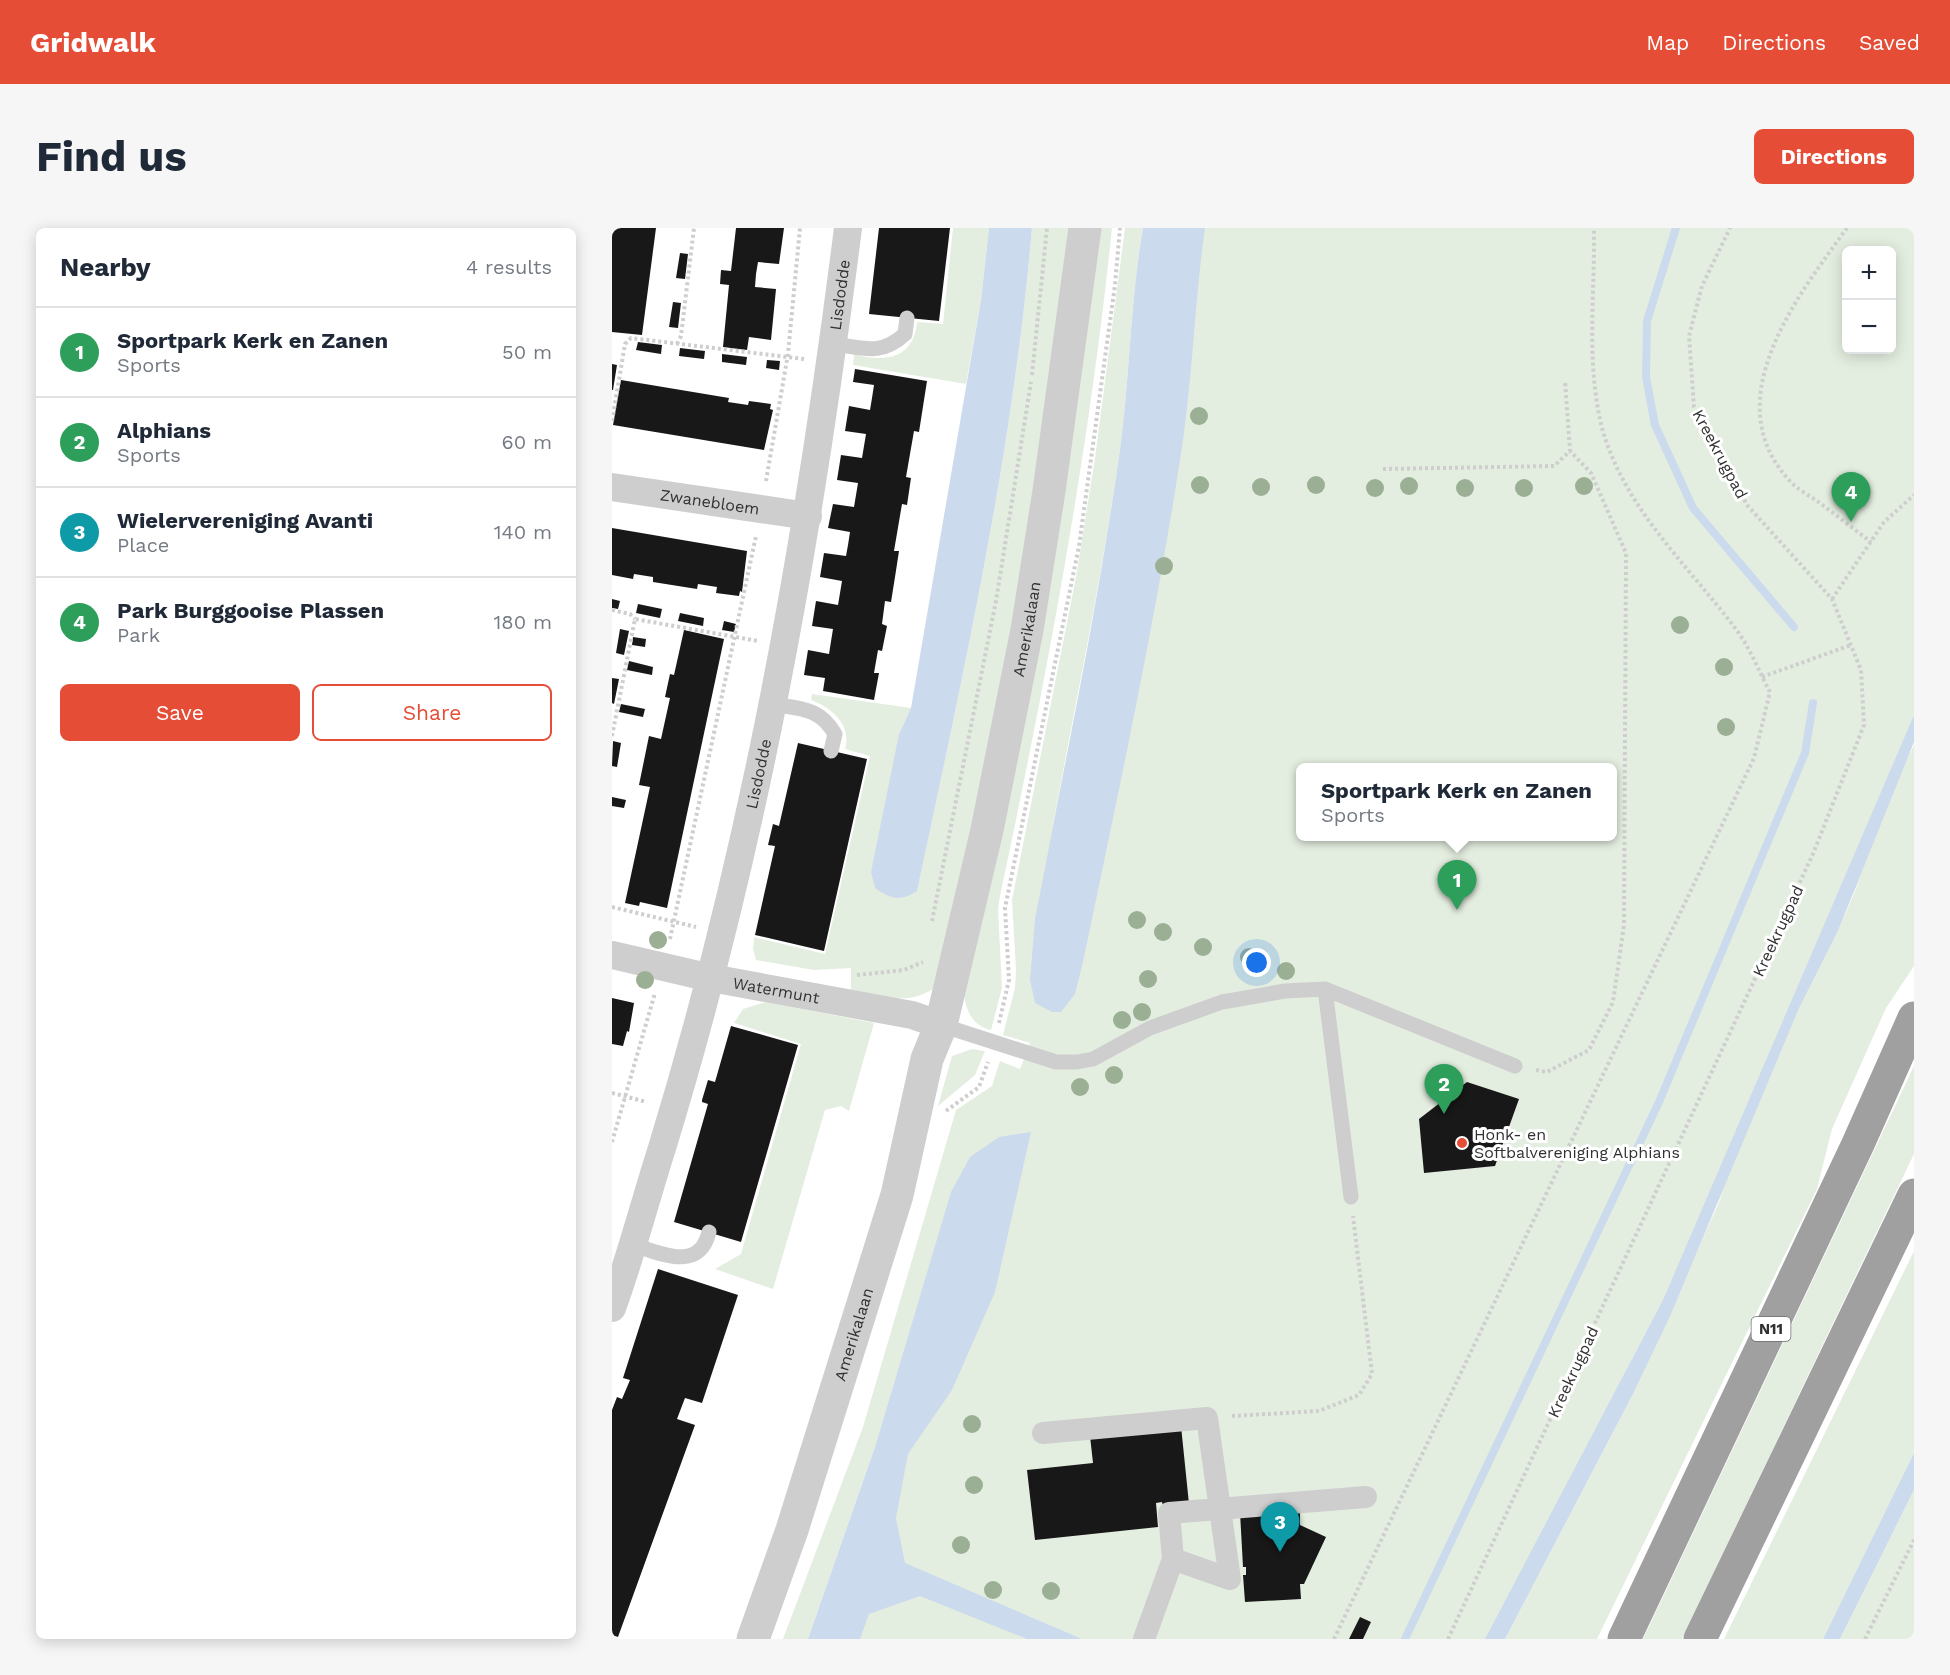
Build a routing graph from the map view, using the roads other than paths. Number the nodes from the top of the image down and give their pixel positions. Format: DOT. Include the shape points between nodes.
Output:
graph roads {
  1 [pos="848,228"];
  2 [pos="1085,228"];
  3 [pos="907,318"];
  4 [pos="832,353"];
  5 [pos="612,487"];
  6 [pos="808,516"];
  7 [pos="772,704"];
  8 [pos="831,751"];
  9 [pos="612,955"];
  10 [pos="711,978"];
  11 [pos="1325,989"];
  12 [pos="1914,1018"];
  13 [pos="926,1020"];
  14 [pos="1515,1066"];
  15 [pos="1914,1195"];
  16 [pos="1351,1197"];
  17 [pos="709,1232"];
  18 [pos="632,1244"];
  19 [pos="613,1300"];
  20 [pos="1043,1433"];
  21 [pos="1366,1497"];
  22 [pos="1220,1509"];
  23 [pos="1173,1559"];
  24 [pos="753,1639"];
  25 [pos="1144,1639"];
  26 [pos="1624,1639"];
  27 [pos="1700,1639"];
  1 -- 4 [label="street, Lisdodde"];
  2 -- 13 [label="street, Amerikalaan" via="1027,630 987,830"];
  3 -- 4 [label="lane" via="905,334 892,346"];
  4 -- 6 [label="street, Lisdodde"];
  5 -- 6 [label="street, Zwanebloem"];
  6 -- 7 [label="street, Lisdodde"];
  7 -- 8 [label="lane" via="812,711 827,720 835,734"];
  7 -- 10 [label="street, Lisdodde" via="751,814"];
  9 -- 10 [label="street, Watermunt"];
  10 -- 13 [label="street, Watermunt"];
  10 -- 18 [label="street, Lisdodde"];
  11 -- 13 [label="lane" via="1285,991 1222,1002 1150,1028 1093,1059 1077,1062 1056,1062"];
  11 -- 14 [label="lane"];
  11 -- 16 [label="lane"];
  12 -- 26 [label="highway, N11"];
  13 -- 24 [label="street, Amerikalaan" via="927,1059 897,1195 792,1530"];
  15 -- 27 [label="highway"];
  17 -- 18 [label="lane" via="701,1250 690,1257 673,1257"];
  18 -- 19 [label="street, Lisdodde"];
  20 -- 22 [label="street" via="1207,1418"];
  21 -- 22 [label="street"];
  22 -- 23 [label="street" via="1169,1513"];
  22 -- 23 [label="street" via="1230,1579"];
  23 -- 25 [label="street"];
}
